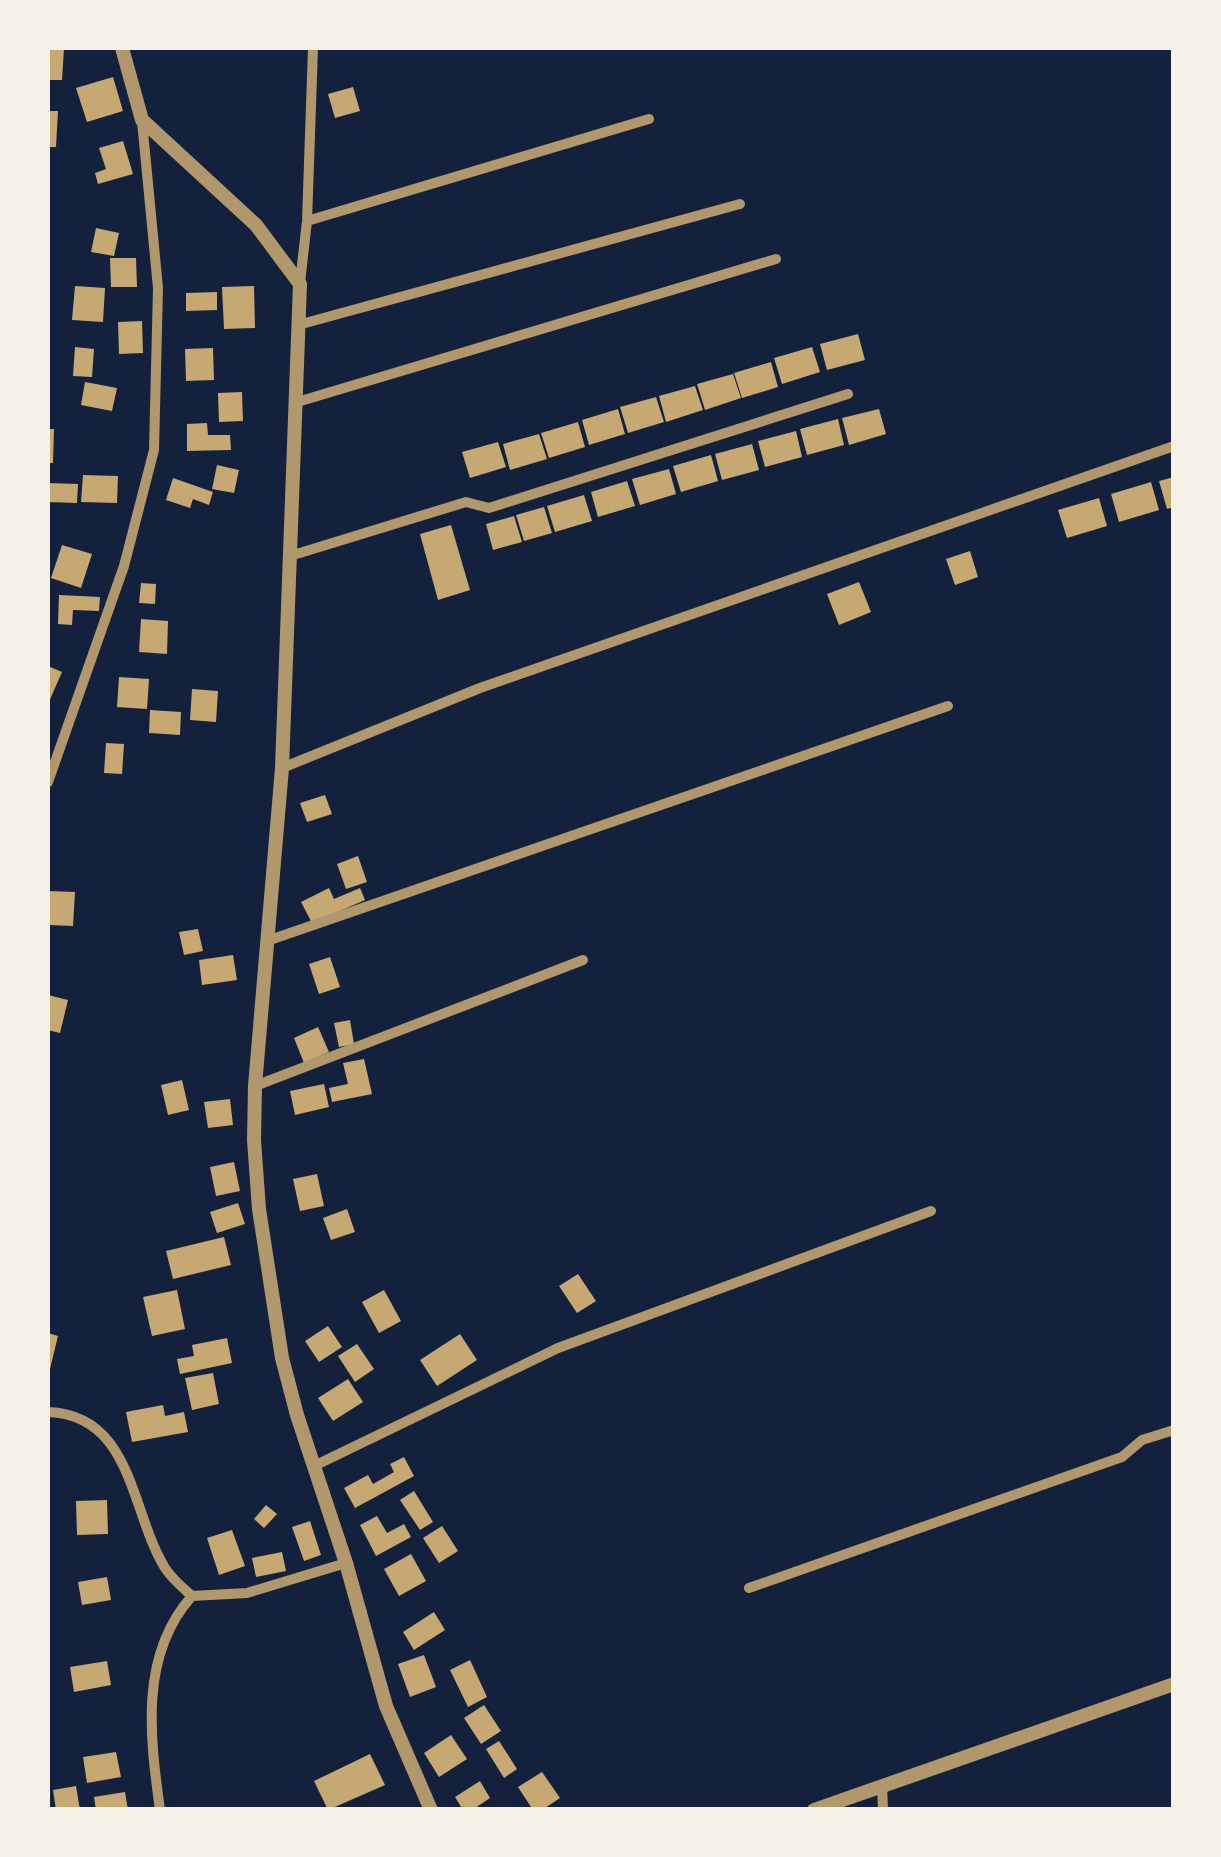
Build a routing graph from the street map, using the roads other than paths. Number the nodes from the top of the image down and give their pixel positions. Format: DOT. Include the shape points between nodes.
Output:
graph roads {
  1 [pos="122,48"];
  2 [pos="312,48"];
  3 [pos="650,119"];
  4 [pos="142,120"];
  5 [pos="740,204"];
  6 [pos="307,221"];
  7 [pos="776,259"];
  8 [pos="300,284"];
  9 [pos="298,325"];
  10 [pos="848,394"];
  11 [pos="294,404"];
  12 [pos="1174,446"];
  13 [pos="290,556"];
  14 [pos="948,706"];
  15 [pos="282,768"];
  16 [pos="48,782"];
  17 [pos="268,941"];
  18 [pos="583,960"];
  19 [pos="255,1086"];
  20 [pos="930,1211"];
  21 [pos="48,1412"];
  22 [pos="1174,1430"];
  23 [pos="314,1466"];
  24 [pos="346,1562"];
  25 [pos="749,1588"];
  26 [pos="192,1596"];
  27 [pos="1174,1684"];
  28 [pos="882,1786"];
  29 [pos="160,1810"];
  30 [pos="431,1810"];
  31 [pos="814,1810"];
  32 [pos="882,1810"];
  1 -- 4 [label="street"];
  2 -- 6 [label="street"];
  3 -- 6 [label="street"];
  4 -- 8 [label="street" via="256,225"];
  4 -- 16 [label="street" via="158,288 154,450 124,566"];
  5 -- 9 [label="street"];
  6 -- 8 [label="street"];
  7 -- 11 [label="street"];
  8 -- 9 [label="street"];
  9 -- 11 [label="street"];
  10 -- 13 [label="street" via="489,508 466,502"];
  11 -- 13 [label="street"];
  12 -- 15 [label="street" via="480,688"];
  13 -- 15 [label="street"];
  14 -- 17 [label="street"];
  15 -- 17 [label="street"];
  17 -- 19 [label="street"];
  18 -- 19 [label="street"];
  19 -- 23 [label="street" via="259,1208 276,1323"];
  20 -- 23 [label="street" via="558,1348"];
  21 -- 26 [label="street" via="90,1422 106,1437 166,1570"];
  22 -- 25 [label="street" via="1142,1440 1122,1457"];
  23 -- 24 [label="street"];
  24 -- 26 [label="street" via="247,1594"];
  24 -- 30 [label="street" via="386,1706"];
  26 -- 29 [label="street" via="173,1618 154,1672 150,1737"];
  27 -- 28 [label="street"];
  28 -- 31 [label="street"];
  28 -- 32 [label="street"];
}
